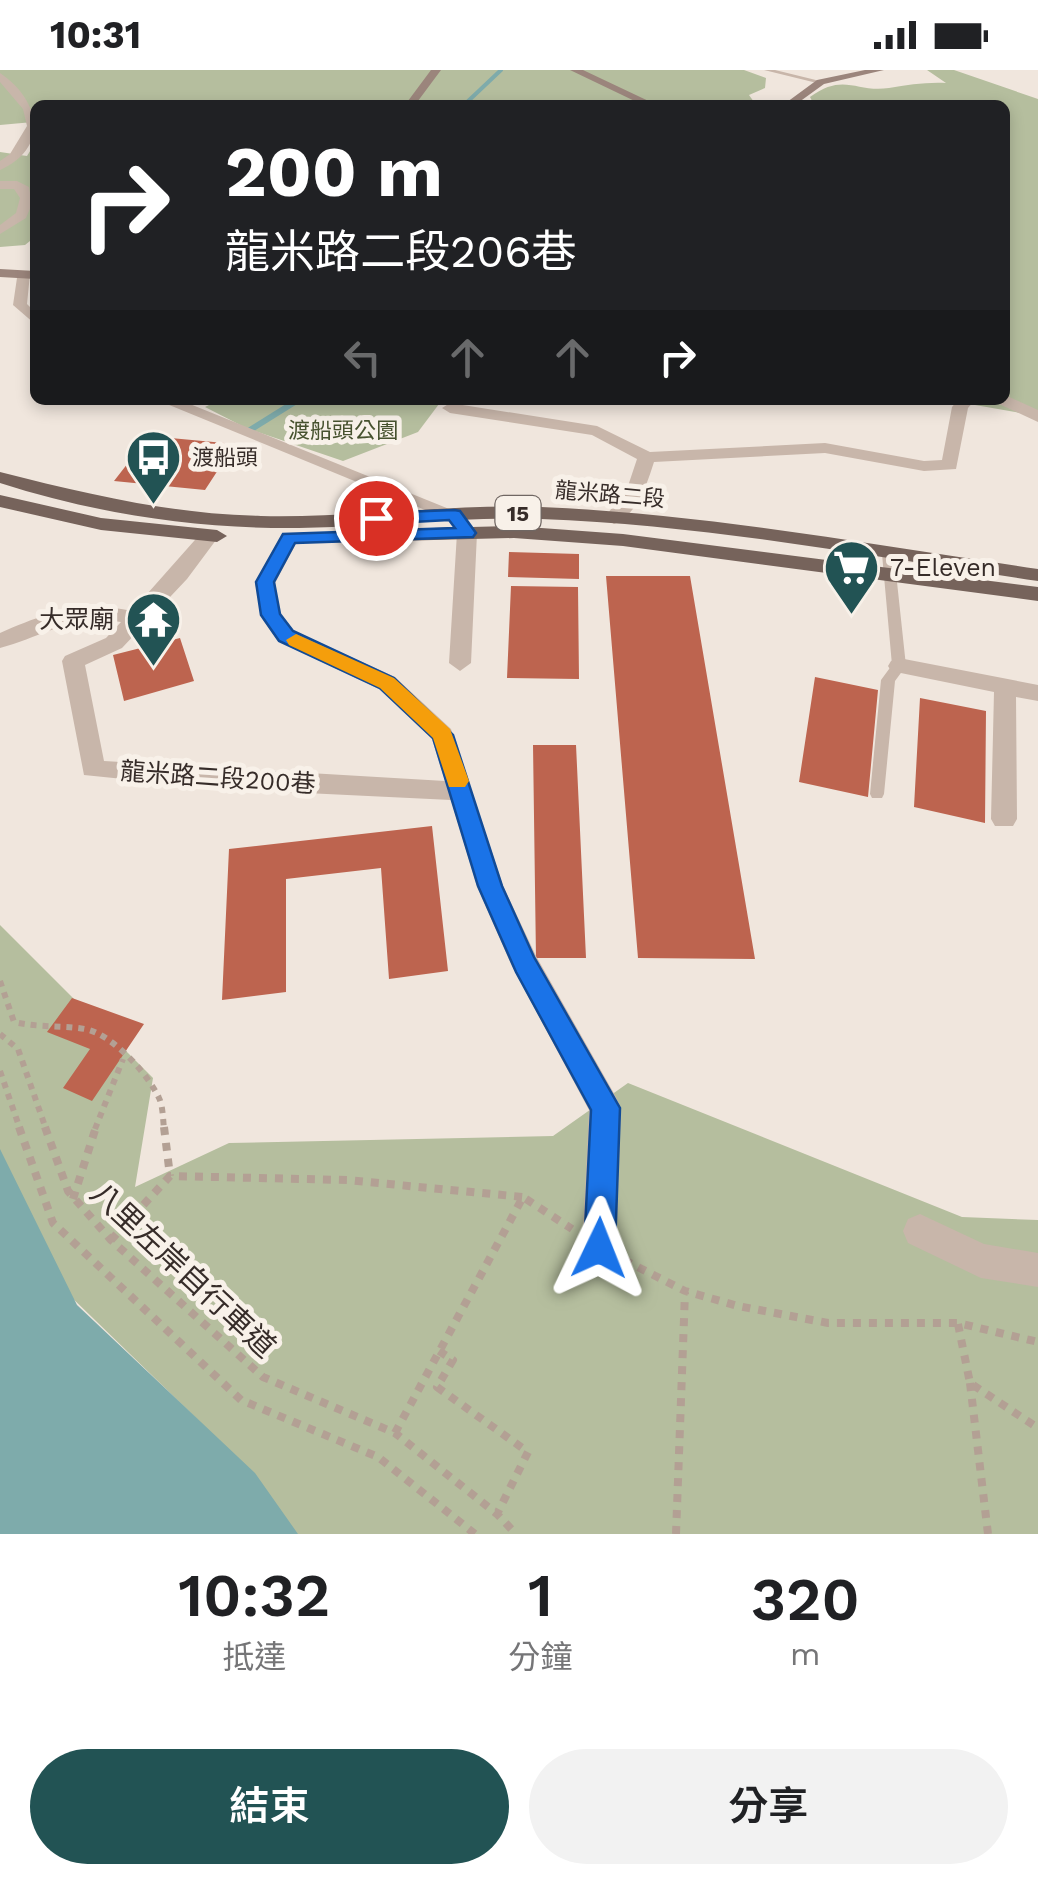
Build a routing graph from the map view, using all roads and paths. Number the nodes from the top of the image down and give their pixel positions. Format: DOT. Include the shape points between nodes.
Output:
graph roads {
  1 [pos="436,70"];
  2 [pos="576,70"];
  3 [pos="767,70"];
  4 [pos="879,70"];
  5 [pos="0,76"];
  6 [pos="821,82"];
  7 [pos="414,100"];
  8 [pos="641,100"];
  9 [pos="795,100"];
  10 [pos="30,114"];
  11 [pos="30,130"];
  12 [pos="0,149"];
  13 [pos="20,149"];
  14 [pos="0,166"];
  15 [pos="0,185"];
  16 [pos="0,230"];
  17 [pos="0,273"];
  18 [pos="29,275"];
  19 [pos="30,315"];
  20 [pos="1010,403"];
  21 [pos="177,405"];
  22 [pos="962,405"];
  23 [pos="450,408"];
  24 [pos="1038,418"];
  25 [pos="646,457"];
  26 [pos="0,477"];
  27 [pos="0,500"];
  28 [pos="614,518"];
  29 [pos="460,524"];
  30 [pos="210,536"];
  31 [pos="289,538"];
  32 [pos="888,563"];
  33 [pos="1038,575"];
  34 [pos="1038,594"];
  35 [pos="137,619"];
  36 [pos="0,640"];
  37 [pos="460,663"];
  38 [pos="899,666"];
  39 [pos="1006,686"];
  40 [pos="1038,693"];
  41 [pos="460,790"];
  42 [pos="877,794"];
  43 [pos="1004,819"];
  44 [pos="0,981"];
  45 [pos="0,1034"];
  46 [pos="123,1058"];
  47 [pos="0,1071"];
  48 [pos="170,1176"];
  49 [pos="524,1197"];
  50 [pos="73,1199"];
  51 [pos="920,1232"];
  52 [pos="111,1240"];
  53 [pos="599,1248"];
  54 [pos="1038,1270"];
  55 [pos="685,1291"];
  56 [pos="958,1323"];
  57 [pos="1038,1342"];
  58 [pos="440,1351"];
  59 [pos="970,1383"];
  60 [pos="1038,1428"];
  61 [pos="395,1433"];
  62 [pos="497,1514"];
  63 [pos="476,1534"];
  64 [pos="516,1534"];
  65 [pos="676,1534"];
  66 [pos="988,1534"];
  1 -- 7 [label="street"];
  2 -- 8 [label="street"];
  3 -- 6 [label="lane"];
  4 -- 6 [label="street"];
  5 -- 10 [label="street"];
  6 -- 9 [label="street"];
  11 -- 13 [label="street"];
  12 -- 13 [label="lane"];
  13 -- 14 [label="street"];
  15 -- 16 [label="street" via="25,190 26,206"];
  17 -- 18 [label="street"];
  18 -- 19 [label="street" via="20,305"];
  20 -- 24 [label="street"];
  21 -- 29 [label="street"];
  22 -- 25 [label="street" via="950,465 941,467 825,448"];
  23 -- 25 [label="street" via="597,432"];
  25 -- 28 [label="street" via="636,490"];
  26 -- 29 [label="main road, 龍米路二段 / 15" via="106,506 218,520"];
  27 -- 30 [label="main road, 龍米路二段 / 15" via="101,524"];
  28 -- 29 [label="main road, 龍米路二段 / 15" via="539,513"];
  28 -- 32 [label="main road, 龍米路二段 / 15"];
  29 -- 31 [label="main road, 龍米路二段 / 15"];
  29 -- 32 [label="main road, 龍米路二段 / 15"];
  29 -- 37 [label="street"];
  30 -- 31 [label="main road, 龍米路二段 / 15"];
  30 -- 35 [label="street, 龍米路二段200巷"];
  31 -- 41 [label="street" via="265,582 270,615 286,636 387,683 443,735"];
  32 -- 33 [label="main road, 龍米路二段 / 15"];
  32 -- 34 [label="main road, 龍米路二段 / 15"];
  32 -- 38 [label="lane"];
  35 -- 36 [label="street" via="102,609 68,613"];
  35 -- 41 [label="street, 龍米路二段200巷" via="114,643 73,661 93,769"];
  38 -- 39 [label="street"];
  38 -- 42 [label="lane" via="888,680"];
  39 -- 40 [label="street"];
  39 -- 43 [label="street"];
  41 -- 53 [label="street" via="490,886 525,964 605,1108"];
  44 -- 46 [label="path" via="14,1022 87,1029"];
  45 -- 50 [label="path, 八里左岸自行車道" via="18,1049"];
  46 -- 48 [label="path" via="160,1099"];
  46 -- 50 [label="path"];
  47 -- 63 [label="path" via="53,1223 92,1262 241,1400 378,1457"];
  48 -- 49 [label="path" via="347,1180"];
  48 -- 52 [label="path"];
  49 -- 53 [label="path"];
  49 -- 58 [label="path"];
  50 -- 52 [label="path, 八里左岸自行車道"];
  51 -- 54 [label="street" via="981,1261"];
  52 -- 61 [label="path, 八里左岸自行車道" via="263,1377"];
  53 -- 55 [label="path"];
  55 -- 56 [label="path" via="828,1322"];
  55 -- 65 [label="path"];
  56 -- 57 [label="path"];
  56 -- 59 [label="path"];
  58 -- 61 [label="path"];
  58 -- 62 [label="path" via="452,1360 437,1387 528,1452"];
  59 -- 60 [label="path"];
  59 -- 66 [label="path"];
  61 -- 62 [label="path, 八里左岸自行車道"];
  62 -- 64 [label="path, 八里左岸自行車道"];
}
